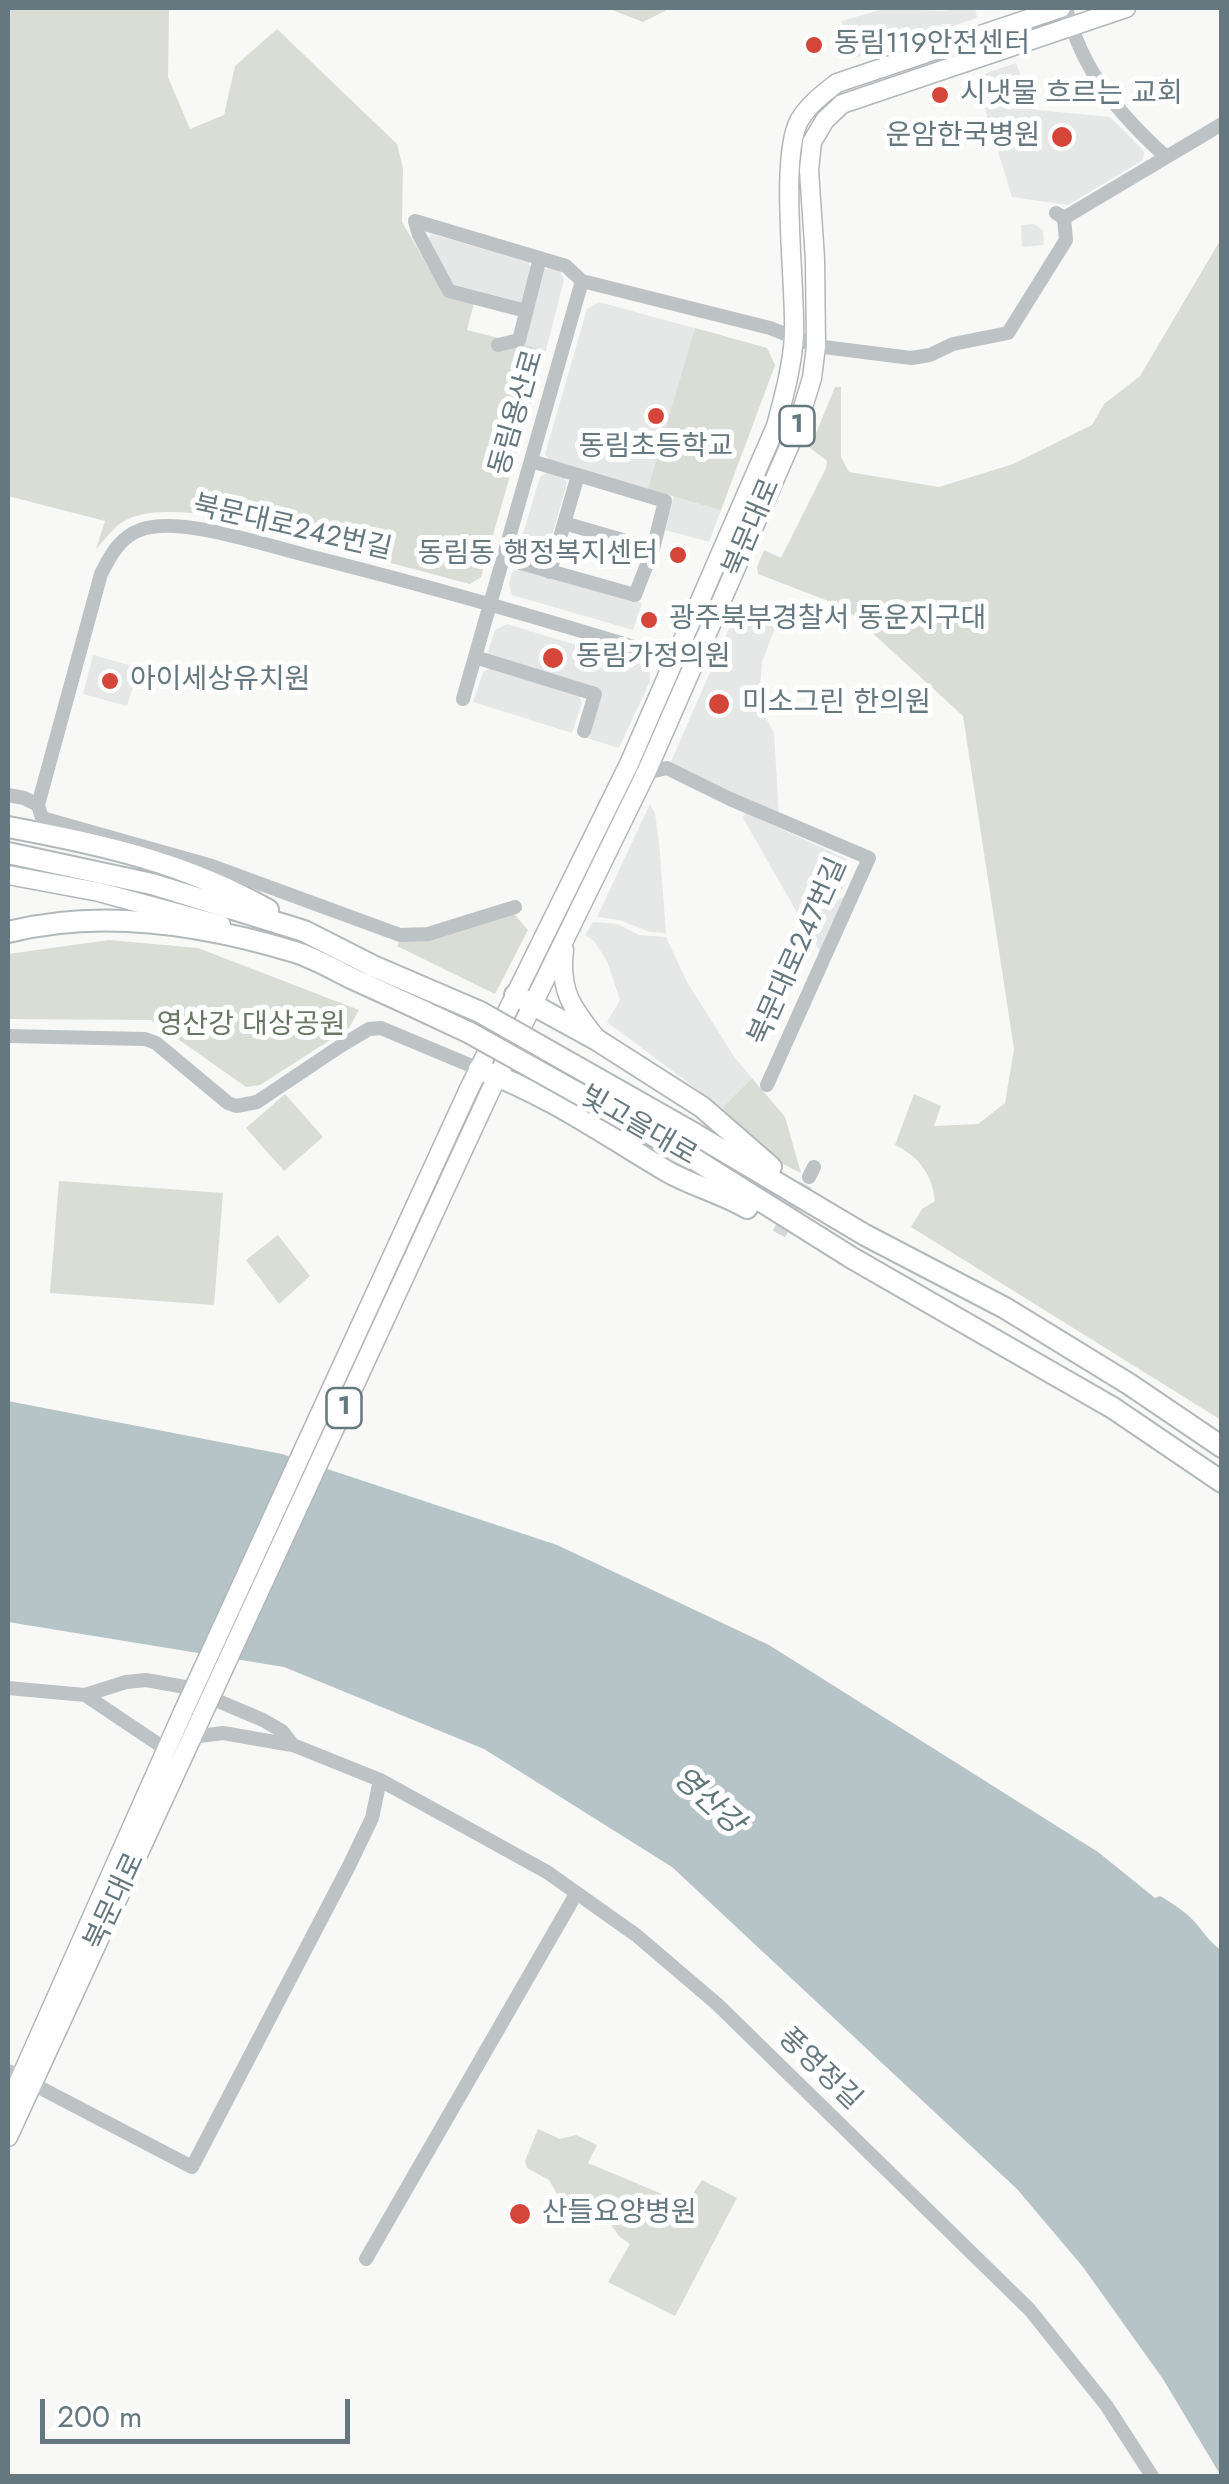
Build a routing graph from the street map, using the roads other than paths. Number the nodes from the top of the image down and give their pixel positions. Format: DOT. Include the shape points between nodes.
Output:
graph roads {
  1 [pos="1126,8"];
  2 [pos="1066,14"];
  3 [pos="1222,124"];
  4 [pos="1166,156"];
  5 [pos="540,258"];
  6 [pos="582,281"];
  7 [pos="526,310"];
  8 [pos="794,338"];
  9 [pos="498,345"];
  10 [pos="816,346"];
  11 [pos="531,461"];
  12 [pos="578,475"];
  13 [pos="564,523"];
  14 [pos="653,549"];
  15 [pos="503,558"];
  16 [pos="550,572"];
  17 [pos="490,603"];
  18 [pos="476,657"];
  19 [pos="673,659"];
  20 [pos="463,699"];
  21 [pos="584,731"];
  22 [pos="638,768"];
  23 [pos="8,795"];
  24 [pos="38,805"];
  25 [pos="8,827"];
  26 [pos="8,854"];
  27 [pos="8,875"];
  28 [pos="515,907"];
  29 [pos="304,931"];
  30 [pos="8,932"];
  31 [pos="564,943"];
  32 [pos="298,953"];
  33 [pos="524,1000"];
  34 [pos="8,1036"];
  35 [pos="597,1040"];
  36 [pos="479,1069"];
  37 [pos="500,1076"];
  38 [pos="767,1085"];
  39 [pos="865,1235"];
  40 [pos="852,1258"];
  41 [pos="1222,1447"];
  42 [pos="1222,1482"];
  43 [pos="8,1688"];
  44 [pos="85,1695"];
  45 [pos="192,1723"];
  46 [pos="293,1745"];
  47 [pos="167,1750"];
  48 [pos="380,1780"];
  49 [pos="576,1894"];
  50 [pos="20,2077"];
  51 [pos="8,2106"];
  52 [pos="8,2136"];
  53 [pos="366,2259"];
  54 [pos="1152,2476"];
  1 -- 2 [label="main road, 북문대로 / 1"];
  2 -- 4 [label="street" via="1084,58 1123,118"];
  2 -- 8 [label="main road, 북문대로 / 1" via="857,75 816,99 790,148"];
  2 -- 10 [label="main road, 북문대로 / 1" via="842,104 825,120 812,142 808,170"];
  3 -- 4 [label="street"];
  4 -- 10 [label="street, 동림용산로" via="1060,215 1066,240 1008,333 911,358"];
  5 -- 6 [label="street, 동림용산로" via="566,266"];
  5 -- 7 [label="street, 동림용산로"];
  5 -- 7 [label="street, 동림용산로" via="415,221 449,291"];
  6 -- 8 [label="street, 동림용산로"];
  6 -- 11 [label="street, 동림용산로"];
  7 -- 9 [label="street, 동림용산로" via="519,340"];
  8 -- 10 [label="street, 동림용산로"];
  8 -- 19 [label="main road, 북문대로 / 1" via="776,426"];
  10 -- 22 [label="main road, 북문대로 / 1" via="794,433"];
  11 -- 12 [label="street"];
  11 -- 15 [label="street, 동림용산로"];
  12 -- 13 [label="street"];
  12 -- 14 [label="street" via="666,501"];
  13 -- 14 [label="street"];
  13 -- 16 [label="street"];
  14 -- 16 [label="street" via="635,595"];
  15 -- 16 [label="street"];
  15 -- 17 [label="street, 동림용산로"];
  17 -- 18 [label="street"];
  17 -- 19 [label="street, 북문대로242번길"];
  17 -- 24 [label="street, 북문대로242번길" via="209,530 142,528 110,554 101,574"];
  18 -- 20 [label="street"];
  18 -- 21 [label="street" via="595,694"];
  19 -- 22 [label="main road, 북문대로 / 1"];
  22 -- 31 [label="main road, 북문대로 / 1"];
  22 -- 33 [label="main road, 북문대로 / 1"];
  22 -- 38 [label="street, 북문대로247번길" via="667,768 869,858"];
  23 -- 24 [label="street"];
  24 -- 28 [label="street" via="42,818 57,824 212,866 400,935 428,934"];
  25 -- 29 [label="highway" via="180,868"];
  26 -- 29 [label="highway, 빛고을대로" via="152,884"];
  27 -- 32 [label="main road, 빛고을대로" via="152,906"];
  29 -- 39 [label="highway, 빛고을대로, bridge" via="480,1012"];
  30 -- 32 [label="highway" via="66,921 164,923"];
  31 -- 33 [label="main road, 북문대로 / 1"];
  31 -- 35 [label="main road" via="568,1000"];
  32 -- 40 [label="highway, 빛고을대로, bridge" via="470,1032 683,1152"];
  33 -- 35 [label="highway"];
  33 -- 36 [label="main road, 북문대로 / 1"];
  33 -- 37 [label="main road, 북문대로 / 1"];
  34 -- 36 [label="street" via="145,1039 236,1106 257,1102 369,1030 392,1030"];
  35 -- 39 [label="highway" via="702,1107 765,1164"];
  36 -- 37 [label="highway"];
  36 -- 45 [label="main road, 북문대로 / 1, bridge"];
  37 -- 40 [label="highway" via="666,1171"];
  37 -- 45 [label="main road, 북문대로 / 1, bridge"];
  39 -- 41 [label="highway, 빛고을대로" via="1006,1308"];
  40 -- 42 [label="highway, 빛고을대로" via="1113,1408"];
  43 -- 44 [label="street, 풍영정길"];
  44 -- 46 [label="street, 풍영정길" via="126,1682 175,1684 263,1720"];
  44 -- 47 [label="street"];
  45 -- 46 [label="street"];
  45 -- 47 [label="main road, 북문대로 / 1"];
  45 -- 50 [label="main road, 북문대로 / 1"];
  46 -- 48 [label="street, 풍영정길"];
  47 -- 50 [label="main road, 북문대로 / 1"];
  48 -- 49 [label="street, 풍영정길" via="514,1852"];
  48 -- 50 [label="street" via="350,1866 192,2168"];
  49 -- 53 [label="street"];
  49 -- 54 [label="street, 풍영정길" via="717,2004 1030,2310 1106,2404"];
  50 -- 51 [label="main road, 북문대로 / 1"];
  50 -- 52 [label="main road, 북문대로 / 1"];
}
